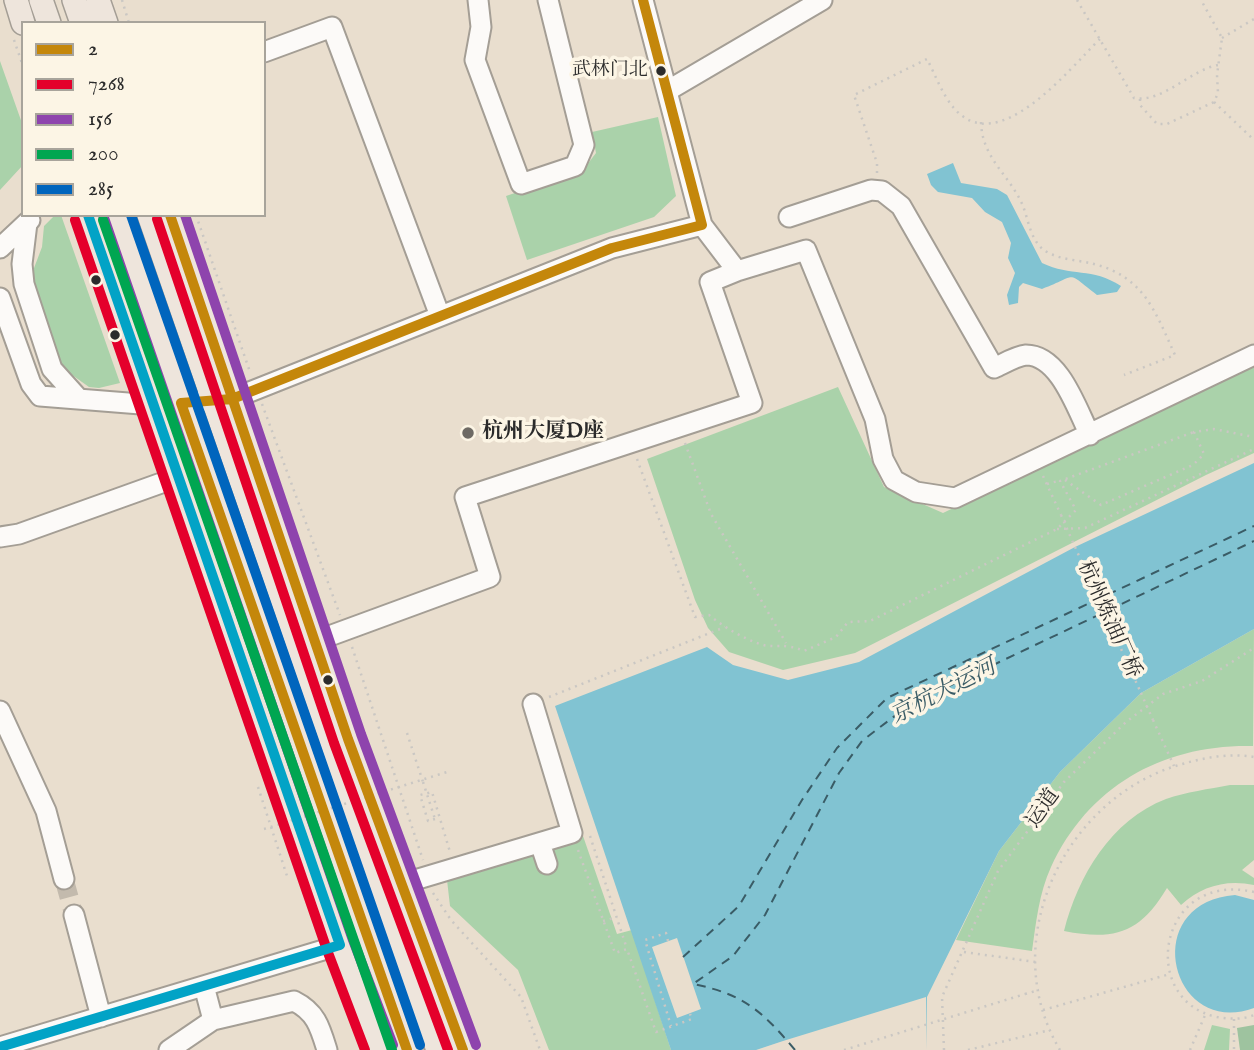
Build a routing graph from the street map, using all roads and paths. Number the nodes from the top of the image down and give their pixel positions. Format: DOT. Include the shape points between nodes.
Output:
graph roads {
  1 [pos="16,0"];
  2 [pos="41,0"];
  3 [pos="74,0"];
  4 [pos="98,0"];
  5 [pos="121,0"];
  6 [pos="478,0"];
  7 [pos="548,0"];
  8 [pos="643,0"];
  9 [pos="822,0"];
  10 [pos="1077,0"];
  11 [pos="1200,0"];
  12 [pos="794,7"];
  13 [pos="1254,19"];
  14 [pos="22,21"];
  15 [pos="48,21"];
  16 [pos="81,21"];
  17 [pos="105,21"];
  18 [pos="128,21"];
  19 [pos="1222,38"];
  20 [pos="1100,39"];
  21 [pos="266,51"];
  22 [pos="1218,65"];
  23 [pos="667,91"];
  24 [pos="1140,99"];
  25 [pos="1214,102"];
  26 [pos="981,122"];
  27 [pos="1254,140"];
  28 [pos="876,190"];
  29 [pos="89,217"];
  30 [pos="117,217"];
  31 [pos="150,217"];
  32 [pos="171,217"];
  33 [pos="789,217"];
  34 [pos="31,219"];
  35 [pos="702,225"];
  36 [pos="0,248"];
  37 [pos="737,271"];
  38 [pos="0,298"];
  39 [pos="440,316"];
  40 [pos="1254,355"];
  41 [pos="1124,375"];
  42 [pos="79,399"];
  43 [pos="222,400"];
  44 [pos="181,403"];
  45 [pos="153,405"];
  46 [pos="680,427"];
  47 [pos="1194,432"];
  48 [pos="1090,435"];
  49 [pos="1254,437"];
  50 [pos="632,443"];
  51 [pos="1254,449"];
  52 [pos="1036,460"];
  53 [pos="178,477"];
  54 [pos="1060,481"];
  55 [pos="1047,484"];
  56 [pos="1057,529"];
  57 [pos="0,537"];
  58 [pos="725,627"];
  59 [pos="313,642"];
  60 [pos="786,643"];
  61 [pos="1254,648"];
  62 [pos="539,702"];
  63 [pos="0,711"];
  64 [pos="407,733"];
  65 [pos="1254,757"];
  66 [pos="1174,766"];
  67 [pos="447,772"];
  68 [pos="423,782"];
  69 [pos="258,787"];
  70 [pos="270,827"];
  71 [pos="264,828"];
  72 [pos="572,833"];
  73 [pos="540,843"];
  74 [pos="547,864"];
  75 [pos="455,869"];
  76 [pos="64,879"];
  77 [pos="288,879"];
  78 [pos="398,885"];
  79 [pos="1254,892"];
  80 [pos="74,915"];
  81 [pos="603,921"];
  82 [pos="668,941"];
  83 [pos="341,945"];
  84 [pos="627,949"];
  85 [pos="964,952"];
  86 [pos="1035,962"];
  87 [pos="1170,974"];
  88 [pos="204,986"];
  89 [pos="1039,990"];
  90 [pos="1043,1010"];
  91 [pos="1206,1013"];
  92 [pos="690,1014"];
  93 [pos="1254,1015"];
  94 [pos="101,1017"];
  95 [pos="1234,1019"];
  96 [pos="213,1020"];
  97 [pos="671,1026"];
  98 [pos="1050,1030"];
  99 [pos="0,1047"];
  100 [pos="169,1050"];
  101 [pos="327,1050"];
  102 [pos="380,1050"];
  103 [pos="407,1050"];
  104 [pos="438,1050"];
  105 [pos="463,1050"];
  106 [pos="844,1050"];
  107 [pos="944,1050"];
  108 [pos="968,1050"];
  109 [pos="1060,1050"];
  110 [pos="1190,1050"];
  111 [pos="1234,1050"];
  1 -- 14 [label="main road"];
  2 -- 15 [label="main road"];
  3 -- 16 [label="main road"];
  4 -- 17 [label="main road"];
  5 -- 18 [label="path"];
  6 -- 7 [label="street" via="481,27 475,60 521,184 575,166 584,145"];
  8 -- 23 [label="street"];
  9 -- 12 [label="street"];
  10 -- 20 [label="path"];
  11 -- 19 [label="path"];
  12 -- 23 [label="street"];
  13 -- 19 [label="path"];
  19 -- 22 [label="path"];
  20 -- 24 [label="path" via="1134,99"];
  20 -- 26 [label="path" via="1023,113 989,125"];
  21 -- 39 [label="street" via="332,27"];
  22 -- 24 [label="path"];
  22 -- 25 [label="path"];
  23 -- 35 [label="street"];
  24 -- 25 [label="path" via="1157,124 1167,124"];
  25 -- 27 [label="path"];
  26 -- 28 [label="path" via="953,107 927,59 854,95 877,163"];
  26 -- 41 [label="path" via="981,139 992,162 1023,206 1027,227 1046,252 1118,270 1152,305 1175,355"];
  28 -- 33 [label="street"];
  28 -- 48 [label="street" via="901,206 994,368 1024,355 1041,359 1056,371"];
  29 -- 45 [label="main road"];
  30 -- 44 [label="main road"];
  31 -- 43 [label="main road"];
  32 -- 43 [label="main road"];
  34 -- 36 [label="street"];
  34 -- 42 [label="street" via="22,264 24,284 52,369"];
  35 -- 37 [label="street"];
  35 -- 39 [label="street" via="612,248"];
  37 -- 46 [label="street" via="710,282 752,403"];
  37 -- 52 [label="street" via="806,250 875,419 883,460 894,480 916,492 956,498"];
  38 -- 42 [label="street" via="31,384 40,396"];
  39 -- 43 [label="street"];
  40 -- 48 [label="street"];
  42 -- 45 [label="street"];
  43 -- 44 [label="street"];
  43 -- 59 [label="main road"];
  43 -- 104 [label="main road"];
  44 -- 45 [label="street"];
  44 -- 103 [label="main road"];
  45 -- 53 [label="main road"];
  46 -- 50 [label="street"];
  46 -- 60 [label="path" via="711,514"];
  47 -- 49 [label="path" via="1214,429"];
  47 -- 54 [label="path"];
  47 -- 54 [label="path" via="1204,454 1193,465 1101,505 1067,480"];
  48 -- 52 [label="street"];
  50 -- 58 [label="path" via="695,617 709,615"];
  50 -- 59 [label="street" via="465,497 490,577"];
  51 -- 56 [label="path" via="1085,528"];
  52 -- 55 [label="path, 杭州炼油厂桥"];
  53 -- 57 [label="street"];
  53 -- 83 [label="main road"];
  54 -- 55 [label="path"];
  54 -- 56 [label="path" via="1076,510"];
  55 -- 66 [label="path, 杭州炼油厂桥, bridge"];
  56 -- 60 [label="path" via="870,621 848,622 836,637 804,651"];
  58 -- 60 [label="path" via="762,645"];
  58 -- 62 [label="path"];
  59 -- 78 [label="main road"];
  61 -- 85 [label="path, 运道" via="1202,681 1163,694 1126,722 1064,782 998,871"];
  62 -- 72 [label="street"];
  63 -- 76 [label="street" via="46,811"];
  64 -- 68 [label="path"];
  65 -- 66 [label="path" via="1205,758"];
  66 -- 86 [label="path" via="1128,787 1095,812 1069,844 1042,908"];
  67 -- 68 [label="path, bridge"];
  68 -- 70 [label="path, bridge"];
  68 -- 75 [label="path, bridge" via="435,819 428,821 420,795 432,792"];
  69 -- 70 [label="path"];
  70 -- 71 [label="path, bridge"];
  70 -- 77 [label="path"];
  72 -- 73 [label="street"];
  72 -- 81 [label="path"];
  73 -- 74 [label="street"];
  73 -- 75 [label="street"];
  75 -- 78 [label="street"];
  78 -- 105 [label="main road"];
  79 -- 87 [label="path" via="1215,890 1196,899 1171,932"];
  80 -- 94 [label="street"];
  81 -- 84 [label="path" via="615,953"];
  81 -- 84 [label="path" via="618,916"];
  82 -- 97 [label="path" via="666,933 645,940"];
  83 -- 88 [label="street"];
  83 -- 102 [label="main road"];
  84 -- 97 [label="path" via="656,1032"];
  85 -- 86 [label="path"];
  85 -- 107 [label="path, 运道" via="943,997"];
  86 -- 89 [label="path"];
  87 -- 90 [label="path"];
  87 -- 91 [label="path" via="1179,992"];
  88 -- 94 [label="street"];
  88 -- 96 [label="street"];
  89 -- 90 [label="path"];
  89 -- 106 [label="path, bridge"];
  90 -- 98 [label="path"];
  91 -- 95 [label="path"];
  91 -- 110 [label="path"];
  92 -- 97 [label="path" via="692,1019"];
  93 -- 95 [label="path"];
  94 -- 99 [label="street"];
  95 -- 111 [label="path"];
  96 -- 100 [label="street"];
  96 -- 101 [label="street" via="294,1001 309,1009 319,1023"];
  98 -- 108 [label="path"];
  98 -- 109 [label="path"];
}
